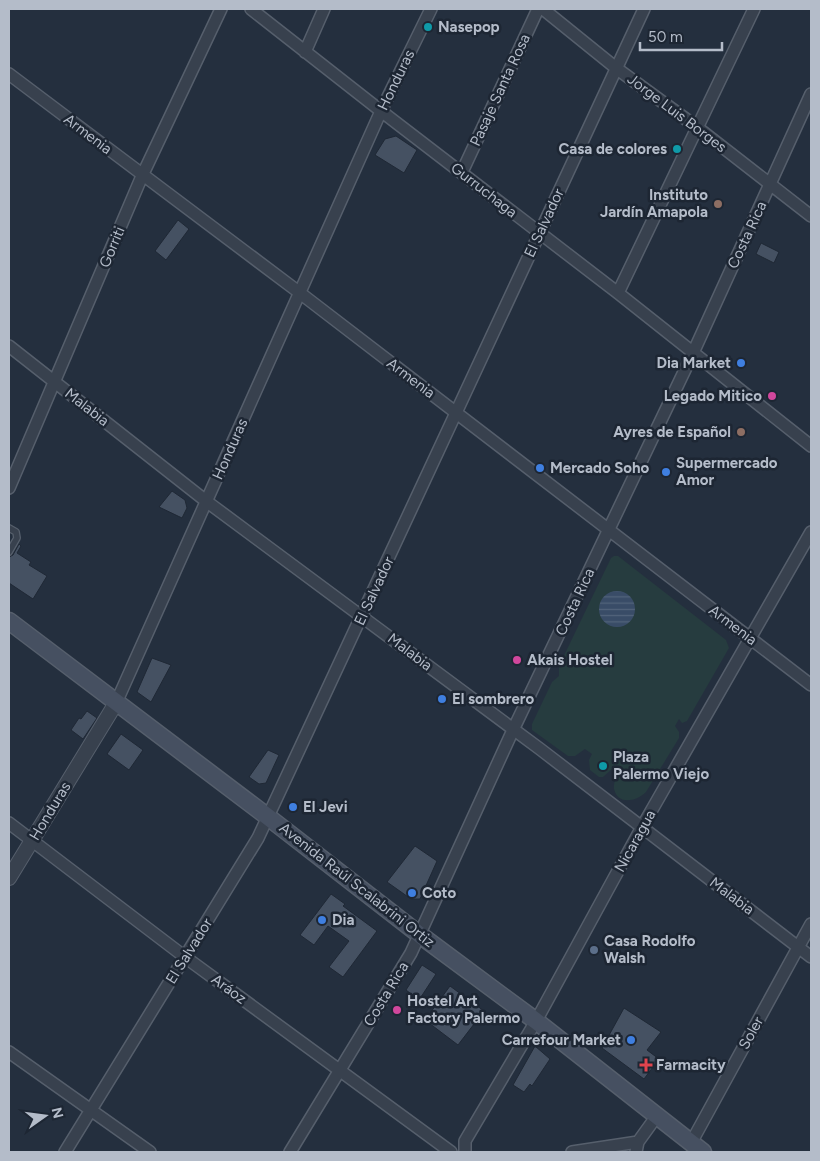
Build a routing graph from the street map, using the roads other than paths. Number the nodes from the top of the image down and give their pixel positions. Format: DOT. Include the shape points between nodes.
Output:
graph roads {
  1 [pos="221,9"];
  2 [pos="251,9"];
  3 [pos="324,9"];
  4 [pos="431,9"];
  5 [pos="538,9"];
  6 [pos="543,9"];
  7 [pos="644,9"];
  8 [pos="754,9"];
  9 [pos="305,52"];
  10 [pos="616,68"];
  11 [pos="9,74"];
  12 [pos="811,94"];
  13 [pos="381,111"];
  14 [pos="698,128"];
  15 [pos="462,172"];
  16 [pos="142,176"];
  17 [pos="770,185"];
  18 [pos="811,216"];
  19 [pos="540,233"];
  20 [pos="300,293"];
  21 [pos="618,293"];
  22 [pos="9,346"];
  23 [pos="693,353"];
  24 [pos="55,381"];
  25 [pos="456,413"];
  26 [pos="811,446"];
  27 [pos="9,488"];
  28 [pos="206,501"];
  29 [pos="9,528"];
  30 [pos="609,531"];
  31 [pos="811,532"];
  32 [pos="9,552"];
  33 [pos="362,616"];
  34 [pos="9,621"];
  35 [pos="750,638"];
  36 [pos="811,685"];
  37 [pos="116,703"];
  38 [pos="514,730"];
  39 [pos="268,817"];
  40 [pos="9,823"];
  41 [pos="642,828"];
  42 [pos="32,840"];
  43 [pos="9,878"];
  44 [pos="811,924"];
  45 [pos="420,935"];
  46 [pos="798,947"];
  47 [pos="186,957"];
  48 [pos="811,957"];
  49 [pos="536,1021"];
  50 [pos="9,1052"];
  51 [pos="340,1071"];
  52 [pos="91,1110"];
  53 [pos="656,1117"];
  54 [pos="637,1147"];
  55 [pos="697,1148"];
  56 [pos="65,1152"];
  57 [pos="150,1152"];
  58 [pos="290,1152"];
  59 [pos="450,1152"];
  60 [pos="465,1152"];
  61 [pos="572,1152"];
  1 -- 16 [label="street, Gorriti"];
  2 -- 9 [label="street, Gurruchaga"];
  3 -- 9 [label="street"];
  4 -- 13 [label="street, Honduras"];
  5 -- 15 [label="street, Pasaje Santa Rosa"];
  6 -- 10 [label="street, Jorge Luis Borges"];
  7 -- 10 [label="street, El Salvador"];
  8 -- 14 [label="street"];
  9 -- 13 [label="street, Gurruchaga"];
  10 -- 14 [label="street, Jorge Luis Borges"];
  10 -- 19 [label="street, El Salvador"];
  11 -- 16 [label="street, Armenia"];
  12 -- 17 [label="street, Costa Rica"];
  13 -- 15 [label="street, Gurruchaga"];
  13 -- 20 [label="street, Honduras"];
  14 -- 17 [label="street, Jorge Luis Borges"];
  14 -- 21 [label="street"];
  15 -- 19 [label="street, Gurruchaga"];
  16 -- 20 [label="street, Armenia"];
  16 -- 24 [label="street, Gorriti"];
  17 -- 18 [label="street, Jorge Luis Borges"];
  17 -- 23 [label="street, Costa Rica"];
  19 -- 21 [label="street, Gurruchaga"];
  19 -- 25 [label="street, El Salvador"];
  20 -- 25 [label="street, Armenia"];
  20 -- 28 [label="street, Honduras"];
  21 -- 23 [label="street, Gurruchaga"];
  22 -- 24 [label="street, Malabia"];
  23 -- 26 [label="street, Gurruchaga"];
  23 -- 30 [label="street, Costa Rica"];
  24 -- 27 [label="street, Gorriti"];
  24 -- 28 [label="street, Malabia"];
  25 -- 30 [label="street, Armenia"];
  25 -- 33 [label="street, El Salvador"];
  28 -- 33 [label="street, Malabia"];
  28 -- 37 [label="street, Honduras"];
  29 -- 32 [label="lane" via="16,532 17,538"];
  30 -- 35 [label="street, Armenia"];
  30 -- 38 [label="street, Costa Rica"];
  31 -- 35 [label="street, Nicaragua"];
  33 -- 38 [label="street, Malabia"];
  33 -- 39 [label="street, El Salvador"];
  34 -- 37 [label="main road, Avenida Raúl Scalabrini Ortiz"];
  35 -- 36 [label="street, Armenia"];
  35 -- 41 [label="street, Nicaragua"];
  37 -- 39 [label="main road, Avenida Raúl Scalabrini Ortiz"];
  37 -- 42 [label="street, Honduras"];
  38 -- 41 [label="street, Malabia"];
  38 -- 45 [label="street, Costa Rica"];
  39 -- 45 [label="main road, Avenida Raúl Scalabrini Ortiz"];
  39 -- 47 [label="street, El Salvador"];
  40 -- 42 [label="street, Aráoz"];
  41 -- 46 [label="street, Malabia"];
  41 -- 49 [label="street, Nicaragua"];
  42 -- 43 [label="street, Honduras"];
  42 -- 47 [label="street, Aráoz"];
  44 -- 46 [label="street, Soler"];
  45 -- 49 [label="main road, Avenida Raúl Scalabrini Ortiz"];
  45 -- 51 [label="street, Costa Rica"];
  46 -- 48 [label="street, Malabia"];
  46 -- 55 [label="street, Soler"];
  47 -- 51 [label="street, Aráoz"];
  47 -- 52 [label="street, El Salvador"];
  49 -- 53 [label="main road, Avenida Raúl Scalabrini Ortiz"];
  49 -- 60 [label="street, Nicaragua" via="465,1141"];
  50 -- 52 [label="street"];
  51 -- 58 [label="street, Costa Rica"];
  51 -- 59 [label="street, Aráoz"];
  52 -- 56 [label="street, El Salvador"];
  52 -- 57 [label="street"];
  53 -- 54 [label="street"];
  53 -- 55 [label="main road, Avenida Raúl Scalabrini Ortiz"];
  54 -- 61 [label="street"];
}
